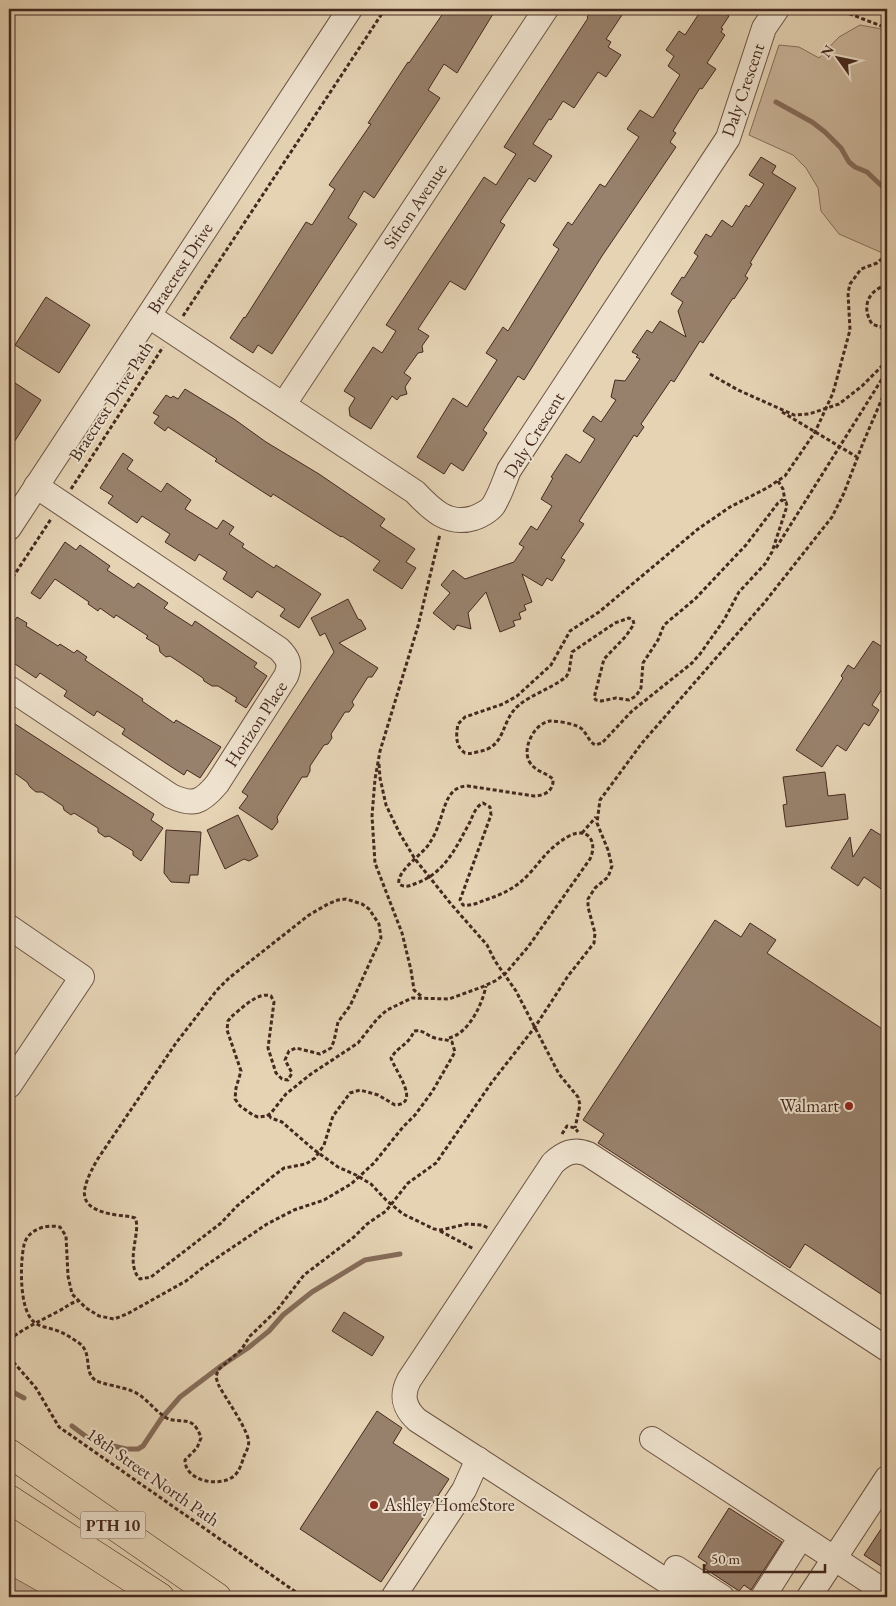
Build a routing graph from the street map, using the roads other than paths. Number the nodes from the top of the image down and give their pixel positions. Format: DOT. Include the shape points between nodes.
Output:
graph roads {
  1 [pos="350,9"];
  2 [pos="546,9"];
  3 [pos="777,9"];
  4 [pos="148,316"];
  5 [pos="284,404"];
  6 [pos="36,486"];
  7 [pos="9,528"];
  8 [pos="9,688"];
  9 [pos="9,927"];
  10 [pos="9,1086"];
  11 [pos="887,1349"];
  12 [pos="652,1438"];
  13 [pos="9,1453"];
  14 [pos="478,1459"];
  15 [pos="887,1478"];
  16 [pos="9,1500"];
  17 [pos="801,1537"];
  18 [pos="637,1542"];
  19 [pos="835,1559"];
  20 [pos="887,1593"];
  21 [pos="160,1597"];
  22 [pos="217,1597"];
  23 [pos="395,1597"];
  24 [pos="691,1597"];
  25 [pos="722,1597"];
  26 [pos="763,1597"];
  27 [pos="809,1597"];
  1 -- 4 [label="street, Braecrest Drive"];
  2 -- 5 [label="street, Sifton Avenue"];
  3 -- 5 [label="street, Daly Crescent" via="764,28 728,138 509,470 492,507 479,517 451,520"];
  4 -- 5 [label="street, Daly Crescent"];
  4 -- 6 [label="street, Braecrest Drive"];
  6 -- 7 [label="street, Braecrest Drive"];
  6 -- 8 [label="street, Horizon Place" via="280,649 286,656 289,669 217,784 208,795 191,802 171,796"];
  9 -- 10 [label="street" via="82,977"];
  11 -- 14 [label="street" via="606,1164 574,1150 561,1156 545,1173 406,1387 404,1398 412,1415"];
  12 -- 17 [label="street"];
  13 -- 22 [label="main road, PTH 10"];
  14 -- 23 [label="street" via="464,1490"];
  14 -- 24 [label="street"];
  15 -- 19 [label="street"];
  16 -- 21 [label="main road, PTH 10"];
  17 -- 19 [label="street"];
  17 -- 26 [label="street"];
  18 -- 25 [label="street"];
  19 -- 20 [label="street"];
  19 -- 27 [label="street"];
}
